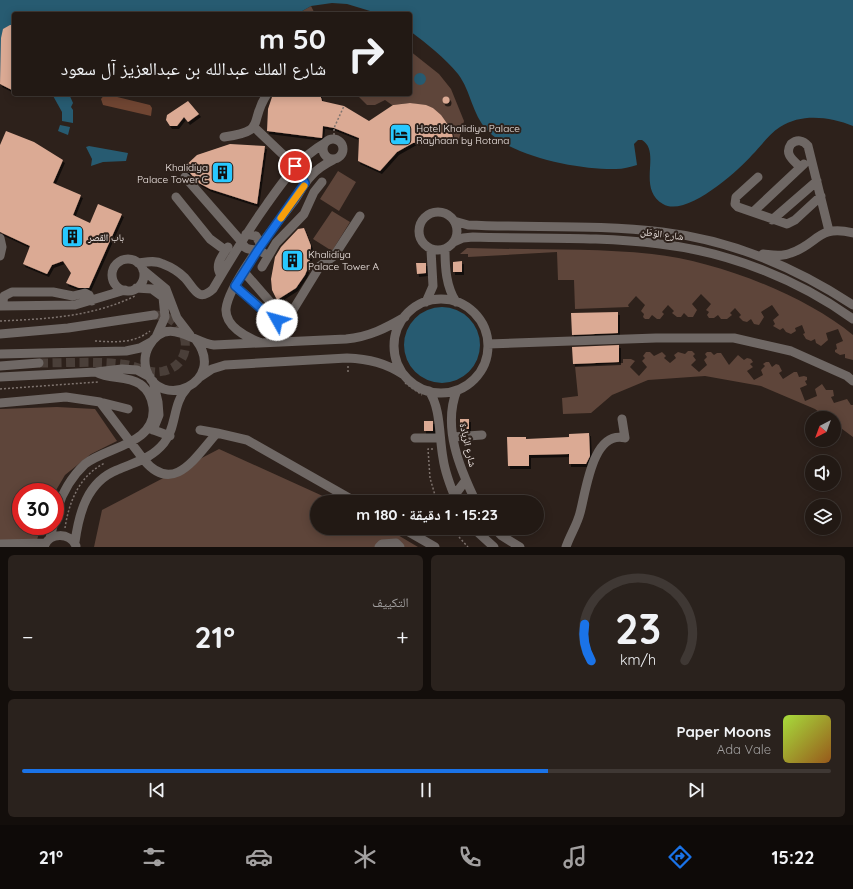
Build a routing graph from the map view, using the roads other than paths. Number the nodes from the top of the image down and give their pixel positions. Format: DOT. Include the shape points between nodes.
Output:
graph roads {
  1 [pos="266,96"];
  2 [pos="254,127"];
  3 [pos="224,137"];
  4 [pos="330,141"];
  5 [pos="810,157"];
  6 [pos="333,160"];
  7 [pos="295,166"];
  8 [pos="800,167"];
  9 [pos="185,177"];
  10 [pos="758,177"];
  11 [pos="817,181"];
  12 [pos="322,182"];
  13 [pos="303,186"];
  14 [pos="312,196"];
  15 [pos="821,196"];
  16 [pos="176,197"];
  17 [pos="753,212"];
  18 [pos="360,216"];
  19 [pos="772,220"];
  20 [pos="454,221"];
  21 [pos="829,231"];
  22 [pos="853,233"];
  23 [pos="0,238"];
  24 [pos="244,238"];
  25 [pos="454,242"];
  26 [pos="259,247"];
  27 [pos="445,249"];
  28 [pos="431,250"];
  29 [pos="754,254"];
  30 [pos="267,255"];
  31 [pos="0,256"];
  32 [pos="140,266"];
  33 [pos="262,267"];
  34 [pos="244,272"];
  35 [pos="112,275"];
  36 [pos="221,275"];
  37 [pos="447,278"];
  38 [pos="433,279"];
  39 [pos="235,286"];
  40 [pos="136,288"];
  41 [pos="125,290"];
  42 [pos="42,292"];
  43 [pos="53,292"];
  44 [pos="95,300"];
  45 [pos="426,302"];
  46 [pos="456,302"];
  47 [pos="853,305"];
  48 [pos="1,306"];
  49 [pos="38,306"];
  50 [pos="55,306"];
  51 [pos="154,315"];
  52 [pos="405,316"];
  53 [pos="853,319"];
  54 [pos="290,323"];
  55 [pos="0,334"];
  56 [pos="194,338"];
  57 [pos="154,340"];
  58 [pos="262,343"];
  59 [pos="488,344"];
  60 [pos="0,354"];
  61 [pos="39,363"];
  62 [pos="0,366"];
  63 [pos="96,372"];
  64 [pos="0,377"];
  65 [pos="199,378"];
  66 [pos="151,379"];
  67 [pos="404,379"];
  68 [pos="853,381"];
  69 [pos="187,388"];
  70 [pos="457,390"];
  71 [pos="428,394"];
  72 [pos="0,402"];
  73 [pos="100,402"];
  74 [pos="128,409"];
  75 [pos="451,412"];
  76 [pos="438,413"];
  77 [pos="622,419"];
  78 [pos="150,429"];
  79 [pos="200,430"];
  80 [pos="217,433"];
  81 [pos="482,435"];
  82 [pos="170,436"];
  83 [pos="453,437"];
  84 [pos="415,438"];
  85 [pos="440,438"];
  86 [pos="130,443"];
  87 [pos="144,460"];
  88 [pos="466,480"];
  89 [pos="64,493"];
  90 [pos="344,495"];
  91 [pos="455,495"];
  92 [pos="458,495"];
  93 [pos="473,495"];
  94 [pos="414,535"];
  95 [pos="481,535"];
  96 [pos="502,535"];
  97 [pos="47,542"];
  98 [pos="0,544"];
  99 [pos="76,545"];
  100 [pos="379,547"];
  101 [pos="400,547"];
  102 [pos="435,547"];
  103 [pos="494,547"];
  104 [pos="520,547"];
  105 [pos="565,547"];
  1 -- 2 [label="street"];
  2 -- 3 [label="street" via="246,134"];
  2 -- 7 [label="street"];
  4 -- 6 [label="street" via="322,149 324,155"];
  4 -- 6 [label="street" via="342,145 339,157"];
  4 -- 7 [label="street" via="309,153"];
  5 -- 8 [label="street"];
  5 -- 8 [label="street" via="808,146 804,142 798,140 791,144 788,154"];
  5 -- 11 [label="street"];
  6 -- 13 [label="street" via="320,167"];
  7 -- 13 [label="street"];
  7 -- 24 [label="street"];
  8 -- 17 [label="street"];
  9 -- 24 [label="street"];
  10 -- 17 [label="street" via="734,201 738,207"];
  11 -- 15 [label="street"];
  11 -- 19 [label="street"];
  12 -- 14 [label="street"];
  13 -- 14 [label="street"];
  13 -- 26 [label="street"];
  14 -- 30 [label="street" via="308,208 300,219 280,237"];
  15 -- 19 [label="street" via="790,223"];
  15 -- 21 [label="street"];
  16 -- 36 [label="street" via="210,239 226,248 217,267"];
  17 -- 19 [label="street"];
  18 -- 34 [label="street" via="334,256 320,266 296,307 290,312 278,311"];
  20 -- 25 [label="street" via="457,232"];
  20 -- 28 [label="street" via="447,214 437,212 423,218 418,227 419,238"];
  20 -- 29 [label="street, شارع الوَطَن" via="468,225 663,232 715,242"];
  21 -- 22 [label="street"];
  21 -- 29 [label="street" via="791,254"];
  23 -- 31 [label="street"];
  24 -- 26 [label="street" via="256,236"];
  24 -- 26 [label="street" via="244,247 249,250"];
  24 -- 36 [label="street"];
  25 -- 27 [label="street"];
  25 -- 53 [label="street, شارع الوَطَن" via="472,237 630,241 678,246 728,258 772,274 817,296"];
  26 -- 30 [label="street"];
  26 -- 34 [label="street"];
  27 -- 28 [label="street"];
  27 -- 37 [label="street"];
  28 -- 38 [label="street"];
  29 -- 47 [label="street, شارع الوَطَن" via="792,270"];
  30 -- 33 [label="street"];
  32 -- 35 [label="street" via="132,259 121,260 115,265"];
  32 -- 36 [label="street" via="152,261 165,264 181,274 193,290 203,295 213,289"];
  32 -- 40 [label="street" via="143,278"];
  32 -- 56 [label="street" via="166,289 177,318"];
  34 -- 39 [label="street"];
  35 -- 41 [label="street" via="116,285"];
  35 -- 44 [label="street" via="106,289"];
  37 -- 38 [label="street"];
  37 -- 46 [label="street"];
  38 -- 45 [label="street"];
  39 -- 54 [label="street" via="272,318"];
  39 -- 58 [label="street" via="226,310 228,318 233,326 245,335"];
  40 -- 41 [label="street"];
  40 -- 57 [label="street" via="152,289 163,297 165,317"];
  41 -- 44 [label="street"];
  42 -- 43 [label="street"];
  42 -- 48 [label="street" via="9,292 4,296"];
  42 -- 49 [label="street"];
  43 -- 44 [label="street" via="76,296 87,294"];
  43 -- 50 [label="street"];
  44 -- 50 [label="street"];
  45 -- 46 [label="street"];
  45 -- 52 [label="street"];
  46 -- 59 [label="street" via="478,318 487,335"];
  48 -- 49 [label="street"];
  49 -- 50 [label="street"];
  51 -- 55 [label="street" via="68,328"];
  52 -- 58 [label="street" via="378,332 362,337"];
  52 -- 67 [label="street" via="396,333 394,346 396,360"];
  56 -- 57 [label="street" via="181,332 170,331"];
  56 -- 58 [label="street" via="214,345"];
  56 -- 65 [label="street" via="202,350 204,362"];
  57 -- 60 [label="street" via="140,348 126,351"];
  57 -- 66 [label="street" via="147,349 145,359"];
  59 -- 68 [label="street" via="734,338 792,351"];
  59 -- 70 [label="street" via="486,361 480,372 472,382"];
  61 -- 62 [label="street"];
  63 -- 64 [label="street"];
  63 -- 66 [label="street" via="130,369"];
  63 -- 78 [label="street" via="107,377 129,379 143,387 149,394 153,406"];
  65 -- 67 [label="street" via="212,369 225,365 362,358 378,362"];
  65 -- 69 [label="street"];
  66 -- 69 [label="street" via="161,388 172,391"];
  66 -- 78 [label="street" via="159,415"];
  67 -- 71 [label="street"];
  69 -- 82 [label="street" via="178,402"];
  70 -- 71 [label="street"];
  70 -- 75 [label="street, شارع الرِّيادة"];
  71 -- 76 [label="street" via="435,401"];
  72 -- 73 [label="street" via="66,396"];
  73 -- 74 [label="street"];
  73 -- 86 [label="street"];
  75 -- 76 [label="street"];
  75 -- 83 [label="street, شارع الرِّيادة"];
  76 -- 85 [label="street"];
  77 -- 105 [label="street" via="625,438 614,438 600,448 589,476 577,521"];
  78 -- 82 [label="street"];
  78 -- 86 [label="street"];
  79 -- 80 [label="street"];
  80 -- 87 [label="street" via="182,470 175,474 160,474"];
  80 -- 90 [label="street" via="247,440"];
  81 -- 83 [label="street"];
  82 -- 87 [label="street"];
  83 -- 88 [label="street, شارع الرِّيادة"];
  84 -- 85 [label="street"];
  85 -- 91 [label="street" via="446,471"];
  86 -- 87 [label="street"];
  86 -- 89 [label="street" via="94,458 84,466"];
  87 -- 99 [label="street" via="116,470 98,483 89,494 83,506"];
  88 -- 92 [label="street"];
  88 -- 93 [label="street, شارع الرِّيادة"];
  94 -- 102 [label="street"];
  95 -- 103 [label="street"];
  96 -- 104 [label="street"];
  97 -- 98 [label="street"];
  97 -- 99 [label="street" via="63,535"];
  100 -- 101 [label="street" via="382,544 396,543"];
}
